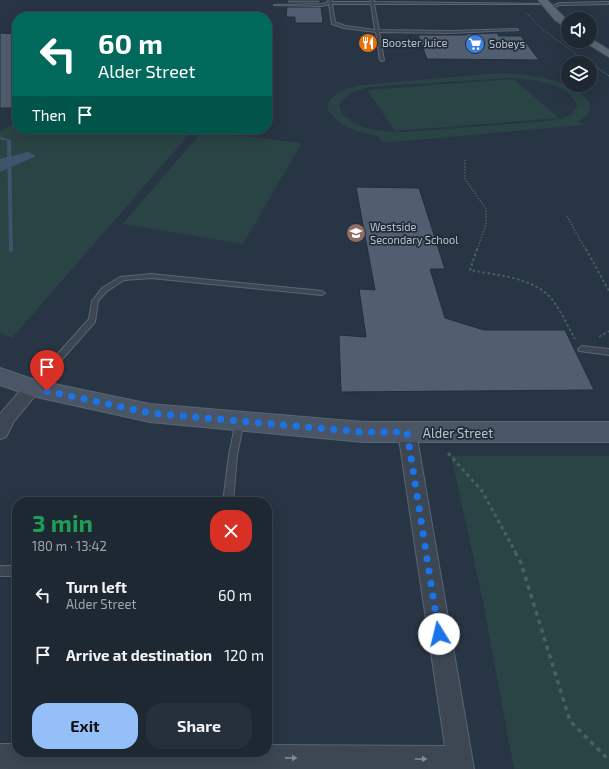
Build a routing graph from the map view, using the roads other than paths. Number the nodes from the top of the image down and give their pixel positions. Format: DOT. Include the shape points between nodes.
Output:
graph roads {
  1 [pos="330,1"];
  2 [pos="372,1"];
  3 [pos="426,2"];
  4 [pos="608,3"];
  5 [pos="546,4"];
  6 [pos="276,5"];
  7 [pos="561,19"];
  8 [pos="516,30"];
  9 [pos="376,32"];
  10 [pos="597,46"];
  11 [pos="609,54"];
  12 [pos="382,60"];
  13 [pos="322,293"];
  14 [pos="582,349"];
  15 [pos="609,352"];
  16 [pos="0,376"];
  17 [pos="32,388"];
  18 [pos="240,421"];
  19 [pos="0,432"];
  20 [pos="407,432"];
  21 [pos="609,432"];
  22 [pos="229,497"];
  23 [pos="0,570"];
  24 [pos="12,571"];
  25 [pos="0,757"];
  26 [pos="203,759"];
  27 [pos="460,764"];
  1 -- 2 [label="lane"];
  1 -- 6 [label="lane" via="322,5"];
  1 -- 9 [label="lane" via="331,20 335,25"];
  2 -- 3 [label="lane"];
  2 -- 9 [label="lane"];
  3 -- 5 [label="lane"];
  4 -- 5 [label="lane"];
  5 -- 7 [label="main road"];
  8 -- 9 [label="lane"];
  9 -- 12 [label="lane"];
  10 -- 11 [label="main road"];
  13 -- 17 [label="lane" via="151,276 122,278 104,290 95,301 92,320"];
  14 -- 15 [label="lane"];
  16 -- 17 [label="street, Alder Street"];
  17 -- 18 [label="street, Alder Street" via="150,413"];
  17 -- 19 [label="street" via="7,417"];
  18 -- 20 [label="street, Alder Street" via="363,432"];
  18 -- 22 [label="lane"];
  20 -- 21 [label="street, Alder Street"];
  20 -- 27 [label="street"];
  23 -- 24 [label="lane"];
  25 -- 26 [label="street"];
  26 -- 27 [label="street, one-way"];
}
